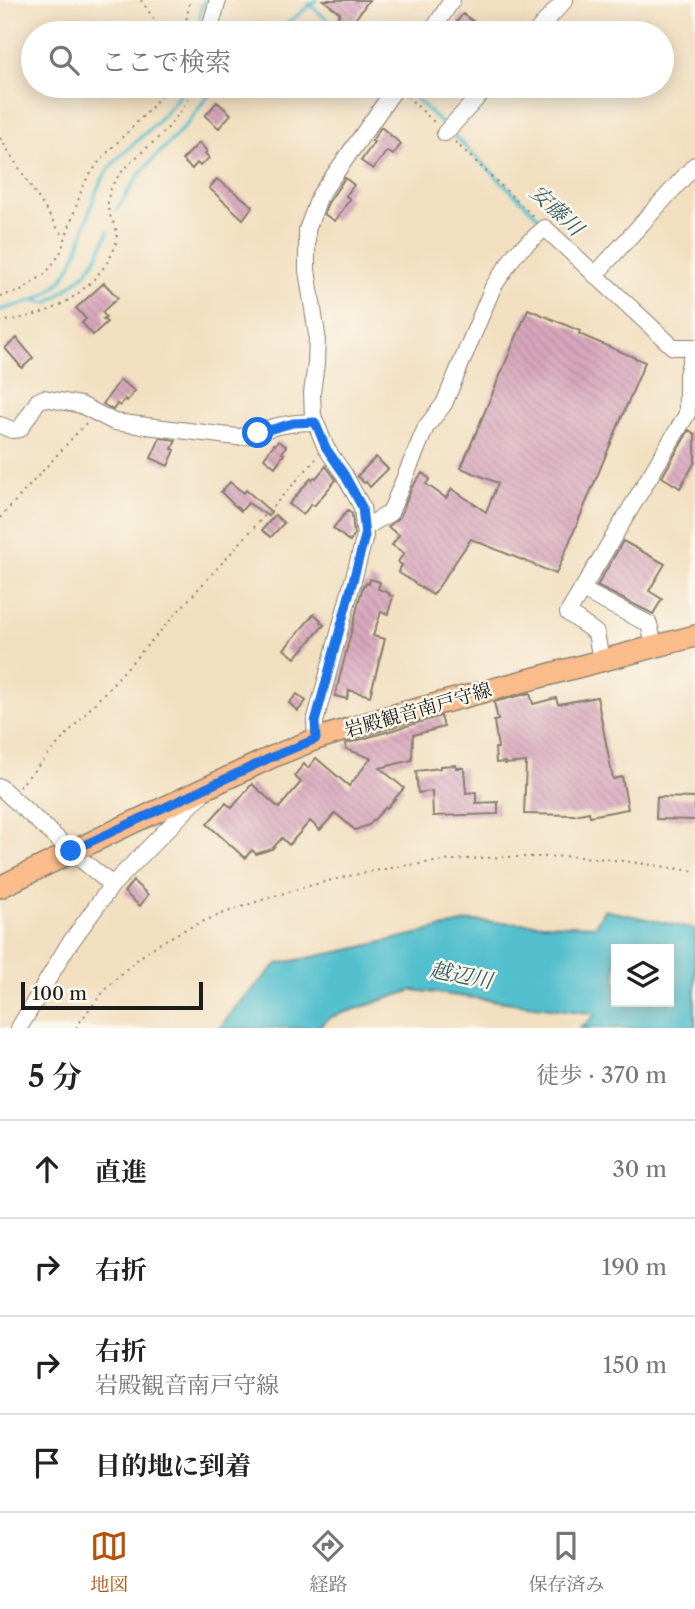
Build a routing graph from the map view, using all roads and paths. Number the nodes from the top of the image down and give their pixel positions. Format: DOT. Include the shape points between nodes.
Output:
graph roads {
  1 [pos="141,0"];
  2 [pos="190,0"];
  3 [pos="218,0"];
  4 [pos="452,0"];
  5 [pos="565,0"];
  6 [pos="155,21"];
  7 [pos="186,21"];
  8 [pos="212,21"];
  9 [pos="438,21"];
  10 [pos="547,21"];
  11 [pos="158,98"];
  12 [pos="189,98"];
  13 [pos="396,98"];
  14 [pos="409,98"];
  15 [pos="477,98"];
  16 [pos="445,134"];
  17 [pos="0,138"];
  18 [pos="695,165"];
  19 [pos="545,228"];
  20 [pos="66,238"];
  21 [pos="595,275"];
  22 [pos="0,296"];
  23 [pos="0,322"];
  24 [pos="96,413"];
  25 [pos="315,422"];
  26 [pos="0,425"];
  27 [pos="326,448"];
  28 [pos="0,518"];
  29 [pos="364,528"];
  30 [pos="582,590"];
  31 [pos="695,636"];
  32 [pos="654,646"];
  33 [pos="601,660"];
  34 [pos="316,739"];
  35 [pos="211,786"];
  36 [pos="5,792"];
  37 [pos="71,851"];
  38 [pos="695,871"];
  39 [pos="112,885"];
  40 [pos="0,887"];
  41 [pos="19,1028"];
  42 [pos="76,1028"];
  1 -- 6 [label="path"];
  2 -- 7 [label="path"];
  3 -- 8 [label="street"];
  4 -- 9 [label="street"];
  5 -- 10 [label="street"];
  11 -- 20 [label="path" via="100,159 84,183"];
  12 -- 23 [label="path" via="164,132 112,186 107,204 117,235 110,257 94,281 51,310"];
  13 -- 25 [label="street" via="320,195 307,230 307,270 317,335"];
  14 -- 16 [label="path"];
  15 -- 16 [label="street"];
  16 -- 19 [label="path"];
  17 -- 20 [label="path"];
  18 -- 21 [label="street"];
  19 -- 21 [label="street"];
  19 -- 29 [label="street" via="516,253 493,287 444,404 426,427 390,513"];
  20 -- 22 [label="path" via="46,273 31,286"];
  21 -- 30 [label="street" via="673,347 694,347 687,375 687,414"];
  24 -- 25 [label="street" via="114,422 237,437"];
  24 -- 26 [label="street" via="81,405 44,398 20,429"];
  24 -- 28 [label="path"];
  25 -- 27 [label="street"];
  27 -- 29 [label="street" via="362,507"];
  27 -- 36 [label="path"];
  29 -- 34 [label="street" via="315,722"];
  30 -- 32 [label="street" via="649,624"];
  30 -- 33 [label="street" via="568,613 596,633"];
  31 -- 32 [label="main road, 岩殿観音南戸守線"];
  32 -- 33 [label="main road, 岩殿観音南戸守線"];
  33 -- 34 [label="main road, 岩殿観音南戸守線"];
  34 -- 35 [label="main road, 岩殿観音南戸守線"];
  35 -- 37 [label="main road, 岩殿観音南戸守線"];
  35 -- 39 [label="street"];
  36 -- 37 [label="street"];
  37 -- 39 [label="street"];
  37 -- 40 [label="main road, 岩殿観音南戸守線"];
  38 -- 42 [label="path" via="577,857 506,856 416,864 319,882 232,910 160,943 116,980"];
  39 -- 41 [label="street" via="67,947"];
}
